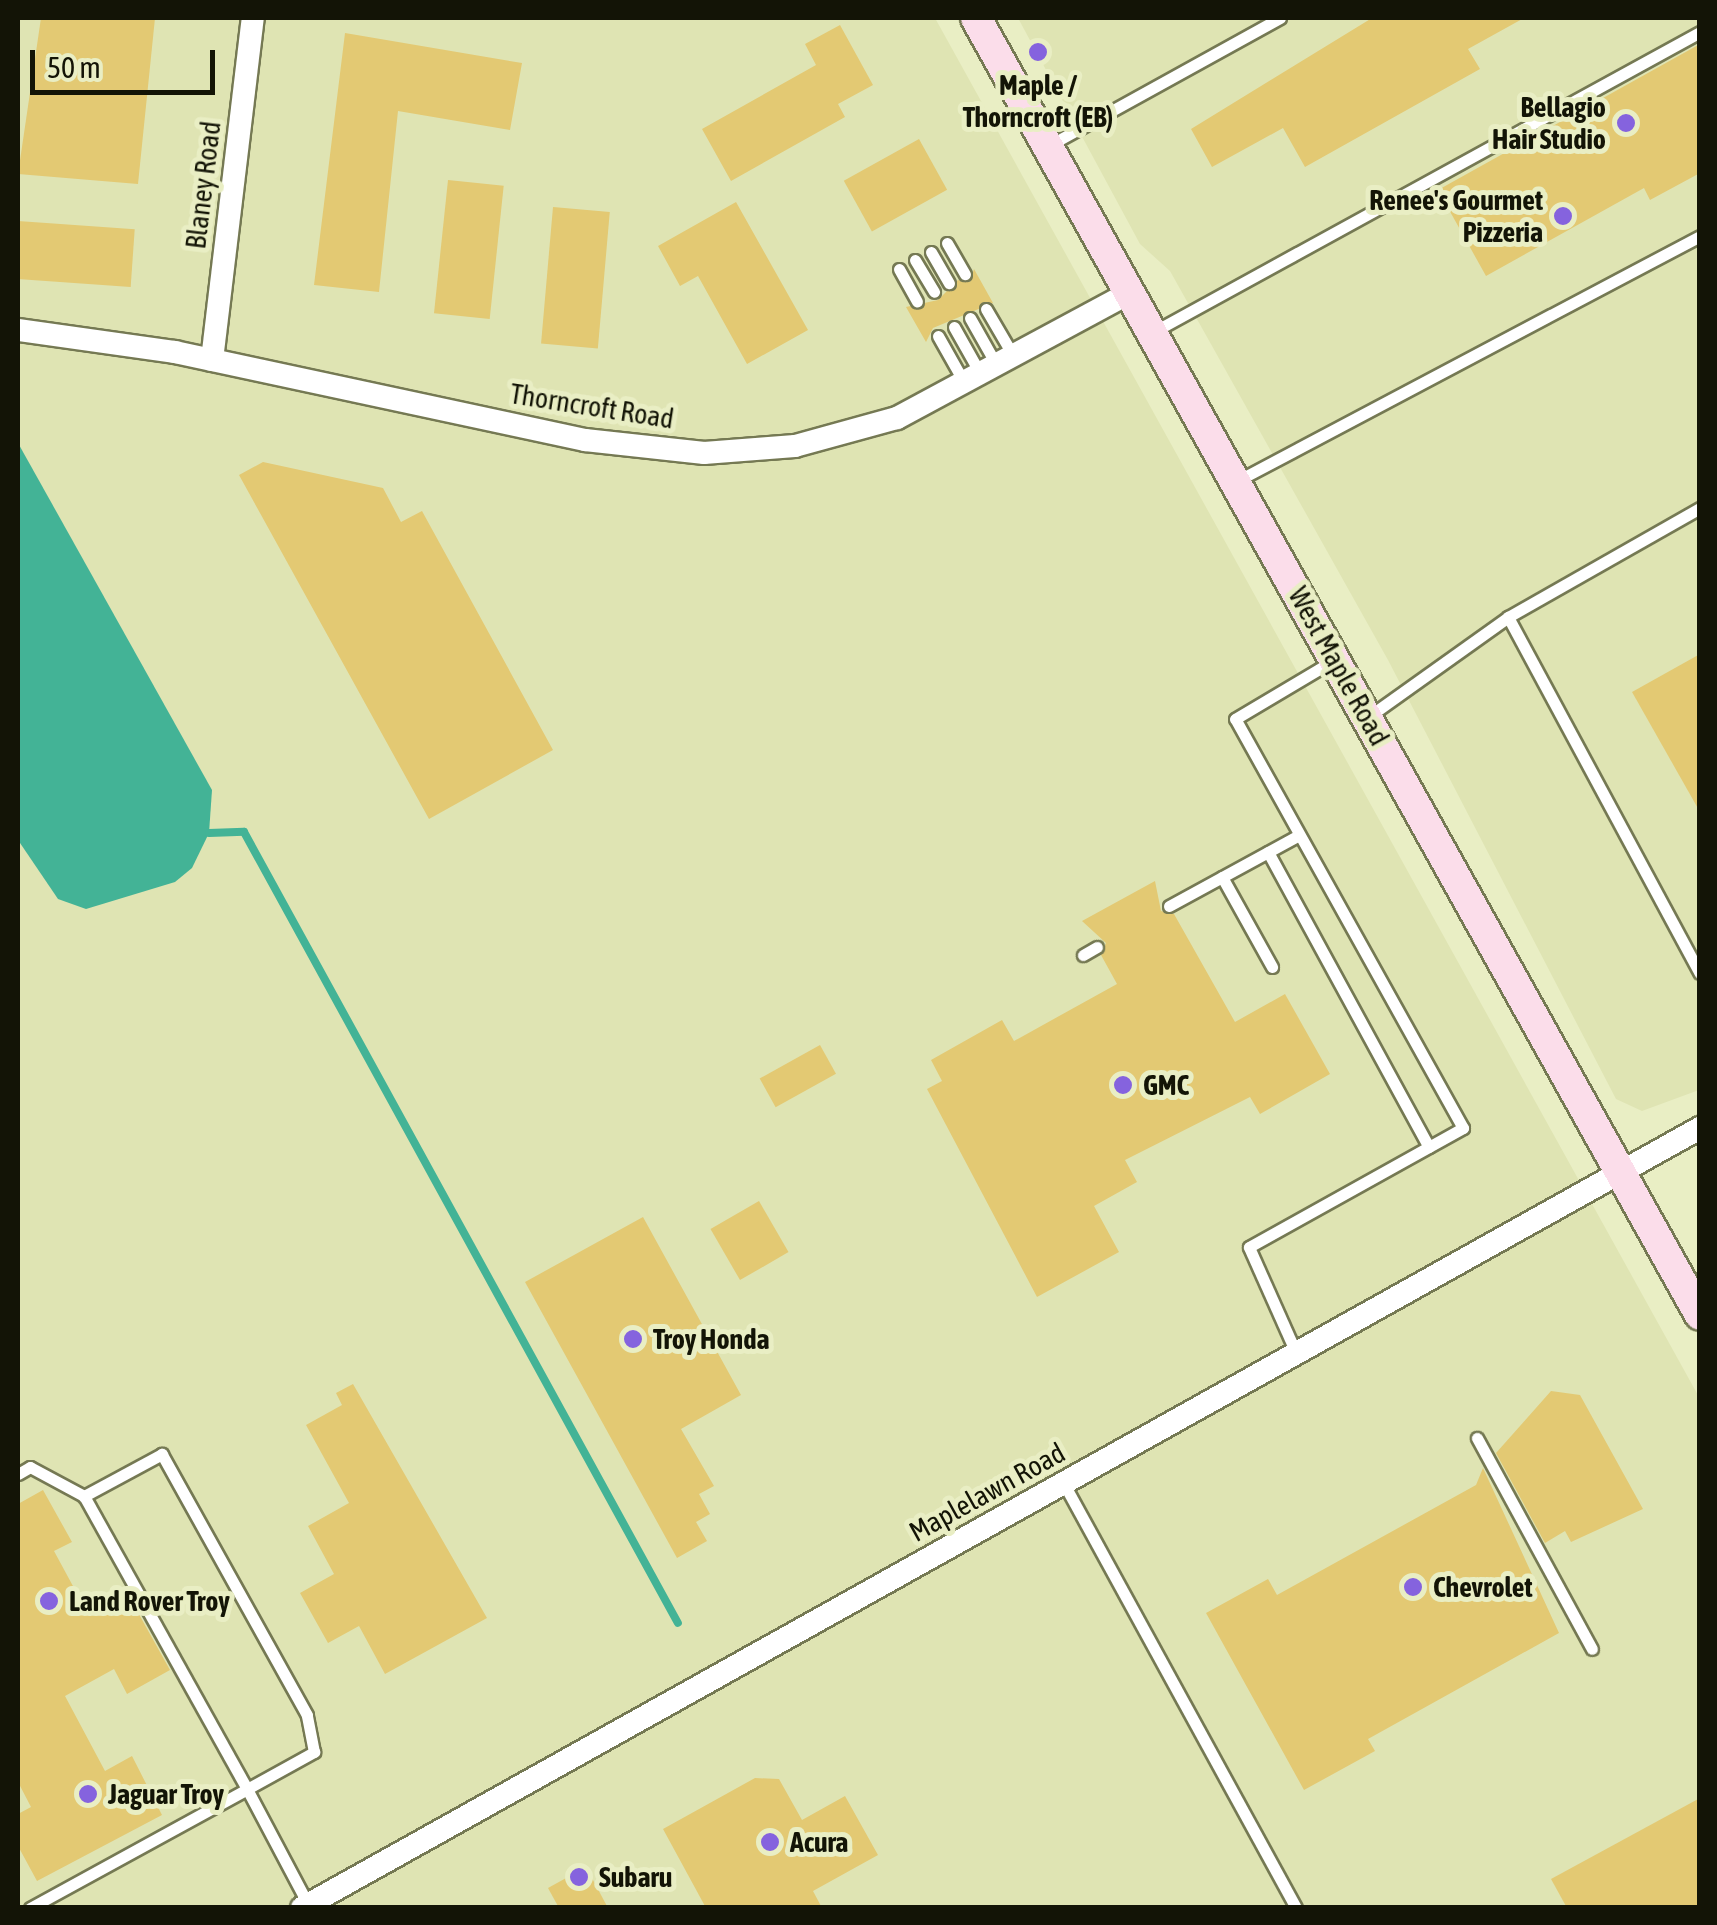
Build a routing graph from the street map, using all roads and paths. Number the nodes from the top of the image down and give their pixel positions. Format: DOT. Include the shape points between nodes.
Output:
graph roads {
  1 [pos="253,18"];
  2 [pos="976,18"];
  3 [pos="1280,18"];
  4 [pos="1700,32"];
  5 [pos="1048,146"];
  6 [pos="1700,236"];
  7 [pos="947,242"];
  8 [pos="931,252"];
  9 [pos="915,260"];
  10 [pos="899,269"];
  11 [pos="965,274"];
  12 [pos="949,282"];
  13 [pos="934,292"];
  14 [pos="1129,293"];
  15 [pos="917,300"];
  16 [pos="986,309"];
  17 [pos="970,318"];
  18 [pos="954,327"];
  19 [pos="18,330"];
  20 [pos="1152,333"];
  21 [pos="938,336"];
  22 [pos="212,360"];
  23 [pos="990,373"];
  24 [pos="1235,482"];
  25 [pos="1700,508"];
  26 [pos="1508,616"];
  27 [pos="1335,660"];
  28 [pos="1368,717"];
  29 [pos="1299,835"];
  30 [pos="1268,852"];
  31 [pos="1222,877"];
  32 [pos="1169,906"];
  33 [pos="1097,948"];
  34 [pos="1084,955"];
  35 [pos="1272,966"];
  36 [pos="1700,973"];
  37 [pos="1700,1128"];
  38 [pos="1429,1147"];
  39 [pos="1620,1174"];
  40 [pos="1700,1315"];
  41 [pos="1298,1355"];
  42 [pos="1477,1438"];
  43 [pos="18,1474"];
  44 [pos="1064,1484"];
  45 [pos="84,1496"];
  46 [pos="1592,1648"];
  47 [pos="246,1789"];
  48 [pos="18,1891"];
  49 [pos="29,1906"];
  50 [pos="305,1906"];
  51 [pos="1296,1908"];
  1 -- 22 [label="street, Blaney Road"];
  2 -- 5 [label="main road, West Maple Road"];
  3 -- 5 [label="lane"];
  4 -- 20 [label="lane"];
  5 -- 14 [label="main road, West Maple Road"];
  6 -- 24 [label="lane"];
  7 -- 11 [label="lane"];
  8 -- 12 [label="lane"];
  9 -- 13 [label="lane"];
  10 -- 15 [label="lane"];
  14 -- 20 [label="main road, West Maple Road"];
  14 -- 23 [label="street, Thorncroft Road"];
  16 -- 23 [label="lane"];
  17 -- 23 [label="lane"];
  18 -- 23 [label="lane"];
  19 -- 22 [label="street, Thorncroft Road"];
  20 -- 24 [label="main road, West Maple Road"];
  21 -- 23 [label="lane"];
  22 -- 23 [label="street, Thorncroft Road" via="585,440 704,452 829,439"];
  24 -- 27 [label="main road, West Maple Road"];
  25 -- 26 [label="lane"];
  26 -- 28 [label="lane"];
  26 -- 36 [label="lane"];
  27 -- 28 [label="main road, West Maple Road"];
  27 -- 29 [label="lane" via="1235,720"];
  28 -- 39 [label="main road, West Maple Road"];
  29 -- 30 [label="lane"];
  29 -- 38 [label="lane" via="1463,1128"];
  30 -- 31 [label="lane"];
  30 -- 38 [label="lane"];
  31 -- 32 [label="lane"];
  31 -- 35 [label="lane"];
  33 -- 34 [label="lane"];
  37 -- 39 [label="street, Maplelawn Road"];
  38 -- 41 [label="lane" via="1249,1247"];
  39 -- 40 [label="main road, West Maple Road"];
  39 -- 41 [label="street, Maplelawn Road"];
  41 -- 44 [label="street, Maplelawn Road"];
  42 -- 46 [label="lane"];
  43 -- 45 [label="lane" via="30,1467"];
  44 -- 50 [label="street, Maplelawn Road"];
  44 -- 51 [label="lane"];
  45 -- 47 [label="lane"];
  45 -- 47 [label="lane" via="162,1454 182,1488 306,1715 314,1752"];
  47 -- 49 [label="lane"];
  47 -- 50 [label="lane"];
  48 -- 49 [label="lane"];
}
